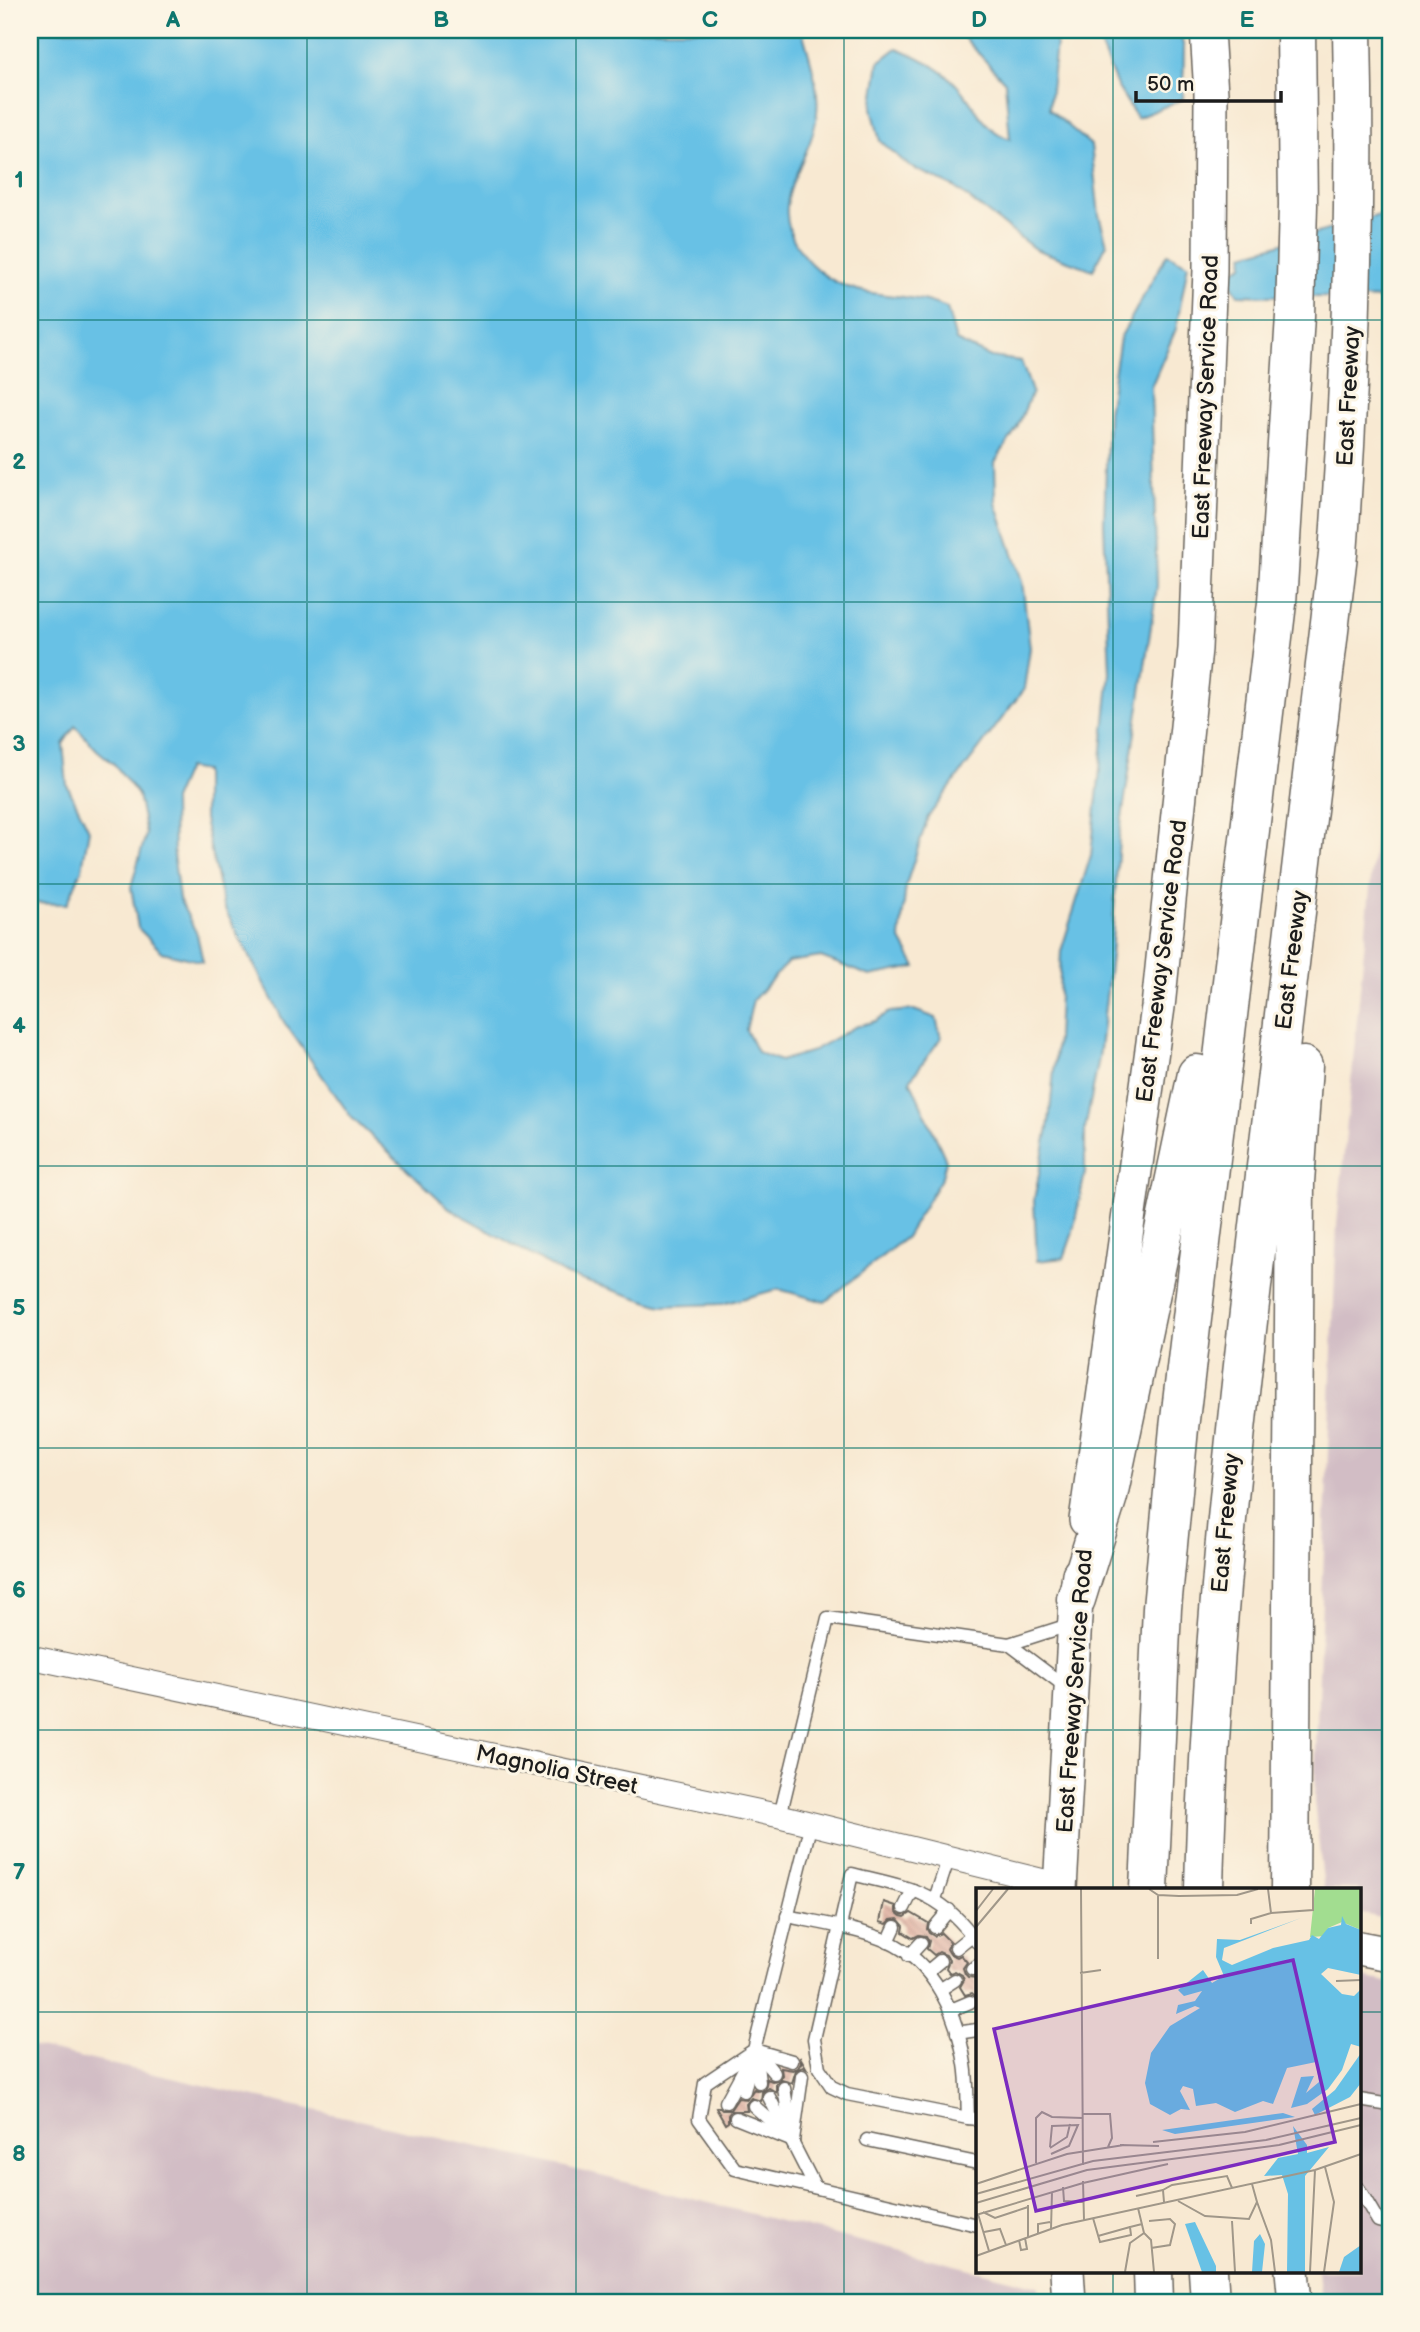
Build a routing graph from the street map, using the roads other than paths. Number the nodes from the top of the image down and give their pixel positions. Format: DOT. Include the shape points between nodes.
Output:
graph roads {
  1 [pos="1207,30"];
  2 [pos="1296,30"];
  3 [pos="1352,30"];
  4 [pos="1312,767"];
  5 [pos="1254,784"];
  6 [pos="1075,1611"];
  7 [pos="1009,1644"];
  8 [pos="30,1657"];
  9 [pos="1071,1691"];
  10 [pos="780,1816"];
  11 [pos="811,1823"];
  12 [pos="949,1857"];
  13 [pos="1067,1888"];
  14 [pos="1149,1888"];
  15 [pos="1204,1888"];
  16 [pos="1290,1888"];
  17 [pos="913,1890"];
  18 [pos="934,1899"];
  19 [pos="904,1908"];
  20 [pos="949,1910"];
  21 [pos="788,1916"];
  22 [pos="839,1927"];
  23 [pos="895,1927"];
  24 [pos="935,1927"];
  25 [pos="975,1939"];
  26 [pos="888,1941"];
  27 [pos="921,1943"];
  28 [pos="956,1948"];
  29 [pos="1360,1948"];
  30 [pos="1390,1954"];
  31 [pos="909,1956"];
  32 [pos="940,1961"];
  33 [pos="928,1971"];
  34 [pos="955,1980"];
  35 [pos="941,1989"];
  36 [pos="970,2002"];
  37 [pos="951,2010"];
  38 [pos="976,2030"];
  39 [pos="957,2033"];
  40 [pos="754,2050"];
  41 [pos="792,2061"];
  42 [pos="971,2064"];
  43 [pos="774,2073"];
  44 [pos="803,2077"];
  45 [pos="760,2082"];
  46 [pos="783,2088"];
  47 [pos="744,2091"];
  48 [pos="769,2097"];
  49 [pos="1360,2101"];
  50 [pos="726,2102"];
  51 [pos="1390,2105"];
  52 [pos="754,2106"];
  53 [pos="736,2118"];
  54 [pos="972,2118"];
  55 [pos="866,2140"];
  56 [pos="793,2141"];
  57 [pos="976,2163"];
  58 [pos="815,2187"];
  59 [pos="1360,2191"];
  60 [pos="1390,2224"];
  61 [pos="976,2225"];
  62 [pos="1067,2272"];
  63 [pos="1153,2272"];
  64 [pos="1208,2272"];
  65 [pos="1292,2272"];
  66 [pos="1069,2302"];
  67 [pos="1154,2302"];
  68 [pos="1210,2302"];
  69 [pos="1295,2302"];
  1 -- 6 [label="main road, East Freeway Service Road" via="1210,270 1195,649 1158,1007"];
  2 -- 5 [label="highway" via="1298,205 1290,417 1277,603"];
  3 -- 4 [label="highway, East Freeway" via="1354,208 1348,420 1338,554"];
  4 -- 15 [label="highway, East Freeway" via="1231,1460 1217,1616"];
  4 -- 16 [label="highway" via="1309,959 1295,1195"];
  5 -- 6 [label="highway" via="1172,1201 1108,1496"];
  5 -- 14 [label="highway" via="1164,1580"];
  6 -- 7 [label="lane"];
  6 -- 9 [label="main road, East Freeway Service Road"];
  7 -- 9 [label="lane"];
  7 -- 10 [label="lane" via="828,1618"];
  8 -- 10 [label="street, Magnolia Street"];
  9 -- 13 [label="main road, East Freeway Service Road"];
  10 -- 11 [label="street, Magnolia Street"];
  11 -- 12 [label="street, Magnolia Street"];
  11 -- 21 [label="lane"];
  12 -- 13 [label="street, Magnolia Street"];
  12 -- 18 [label="lane"];
  17 -- 18 [label="lane"];
  17 -- 19 [label="lane"];
  17 -- 22 [label="lane" via="852,1874"];
  18 -- 20 [label="lane"];
  20 -- 24 [label="lane"];
  20 -- 25 [label="lane"];
  21 -- 22 [label="lane"];
  21 -- 40 [label="lane"];
  22 -- 26 [label="lane"];
  22 -- 54 [label="lane" via="814,2039 819,2068 832,2087 847,2094"];
  23 -- 26 [label="lane"];
  25 -- 28 [label="lane"];
  26 -- 31 [label="lane"];
  27 -- 31 [label="lane"];
  29 -- 30 [label="main road"];
  31 -- 33 [label="lane"];
  32 -- 33 [label="lane"];
  33 -- 35 [label="lane"];
  34 -- 35 [label="lane"];
  35 -- 37 [label="lane"];
  36 -- 37 [label="lane"];
  37 -- 39 [label="lane"];
  38 -- 39 [label="lane"];
  39 -- 42 [label="lane"];
  40 -- 41 [label="lane"];
  40 -- 43 [label="lane"];
  40 -- 45 [label="lane"];
  40 -- 47 [label="lane"];
  40 -- 50 [label="lane"];
  40 -- 58 [label="lane" via="705,2083 699,2119 735,2169"];
  42 -- 54 [label="lane"];
  44 -- 56 [label="lane"];
  46 -- 56 [label="lane"];
  48 -- 56 [label="lane"];
  49 -- 51 [label="lane"];
  52 -- 56 [label="lane"];
  53 -- 56 [label="lane"];
  55 -- 57 [label="lane"];
  56 -- 58 [label="lane"];
  58 -- 61 [label="lane"];
  59 -- 60 [label="lane" via="1378,2221"];
  62 -- 66 [label="main road"];
  63 -- 67 [label="highway"];
  64 -- 68 [label="highway"];
  65 -- 69 [label="main road"];
}
